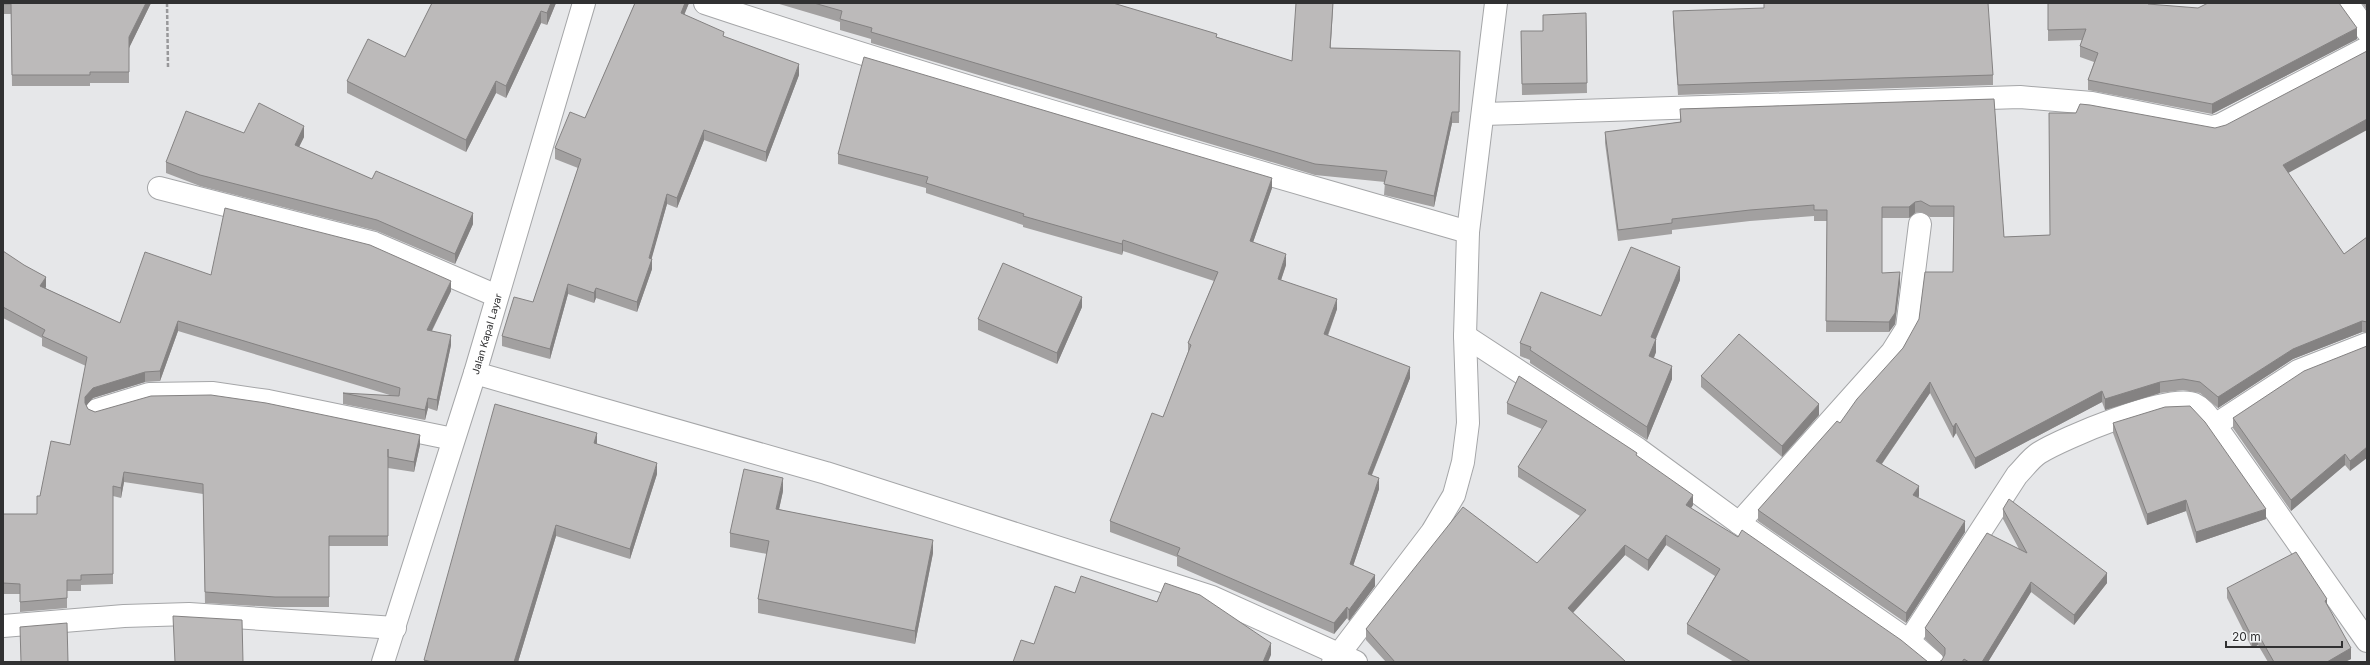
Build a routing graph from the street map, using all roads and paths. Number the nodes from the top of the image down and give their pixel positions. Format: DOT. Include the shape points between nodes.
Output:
graph roads {
  1 [pos="167,3"];
  2 [pos="584,3"];
  3 [pos="705,3"];
  4 [pos="1496,3"];
  5 [pos="2347,3"];
  6 [pos="2367,31"];
  7 [pos="2367,48"];
  8 [pos="168,67"];
  9 [pos="1483,114"];
  10 [pos="158,188"];
  11 [pos="1920,224"];
  12 [pos="1468,232"];
  13 [pos="497,296"];
  14 [pos="1465,336"];
  15 [pos="2367,344"];
  16 [pos="475,373"];
  17 [pos="97,410"];
  18 [pos="2215,425"];
  19 [pos="453,439"];
  20 [pos="1740,523"];
  21 [pos="3,626"];
  22 [pos="395,628"];
  23 [pos="1909,641"];
  24 [pos="2367,641"];
  25 [pos="1343,659"];
  26 [pos="383,662"];
  27 [pos="1934,662"];
  1 -- 8 [label="path"];
  2 -- 13 [label="street, Jalan Kapal Layar"];
  3 -- 12 [label="street" via="802,36 1037,107"];
  4 -- 9 [label="street"];
  5 -- 6 [label="street"];
  7 -- 9 [label="street" via="2212,127 2092,103 2020,97"];
  9 -- 12 [label="street"];
  10 -- 13 [label="street" via="374,243"];
  11 -- 20 [label="street" via="1907,328 1902,339"];
  12 -- 14 [label="street"];
  13 -- 16 [label="street, Jalan Kapal Layar"];
  14 -- 20 [label="street" via="1638,449"];
  14 -- 25 [label="street" via="1468,423 1463,462 1454,495 1432,532"];
  15 -- 18 [label="street" via="2298,371"];
  16 -- 19 [label="street, Jalan Kapal Layar"];
  16 -- 25 [label="street" via="826,473 1204,595"];
  17 -- 19 [label="street" via="149,394 212,393 268,401"];
  18 -- 23 [label="street" via="2198,407 2179,402 2162,405 2103,425 2065,439 2037,454 2017,475"];
  18 -- 24 [label="street"];
  19 -- 22 [label="street, Jalan Kapal Layar"];
  20 -- 23 [label="street"];
  21 -- 22 [label="street" via="124,616 189,614"];
  22 -- 26 [label="street, Jalan Kapal Layar"];
  23 -- 27 [label="street"];
}
